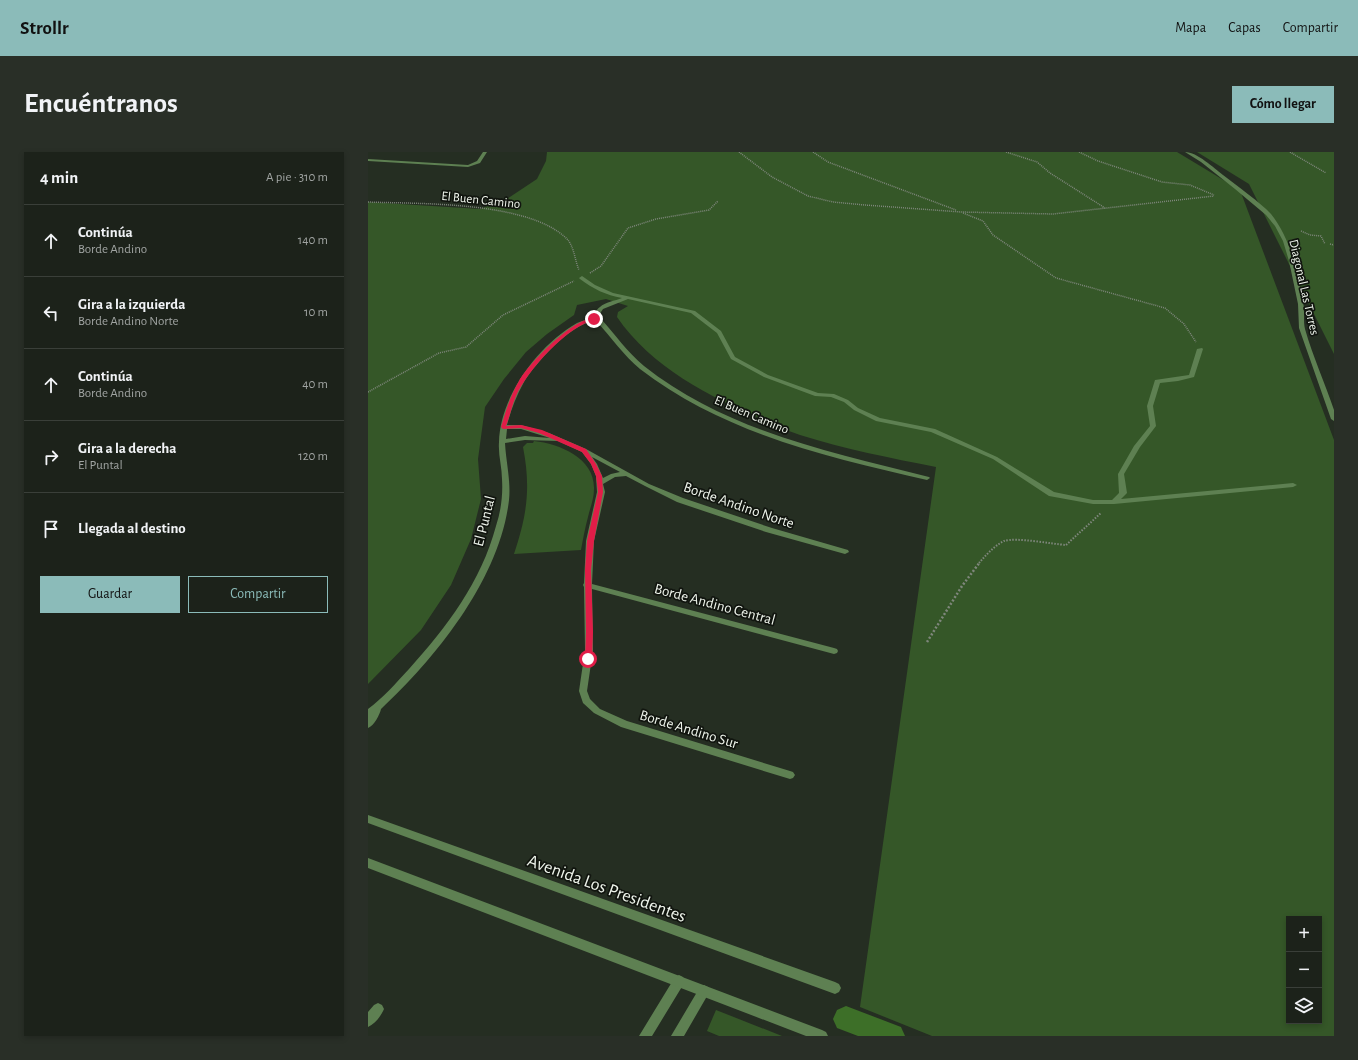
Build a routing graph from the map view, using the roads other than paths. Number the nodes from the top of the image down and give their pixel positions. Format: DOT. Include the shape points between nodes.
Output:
graph roads {
  1 [pos="485,152"];
  2 [pos="1187,152"];
  3 [pos="368,160"];
  4 [pos="582,278"];
  5 [pos="627,298"];
  6 [pos="594,319"];
  7 [pos="1200,349"];
  8 [pos="1334,419"];
  9 [pos="503,427"];
  10 [pos="502,441"];
  11 [pos="562,442"];
  12 [pos="584,450"];
  13 [pos="628,474"];
  14 [pos="927,478"];
  15 [pos="600,483"];
  16 [pos="1293,484"];
  17 [pos="1114,502"];
  18 [pos="845,552"];
  19 [pos="587,585"];
  20 [pos="834,651"];
  21 [pos="378,707"];
  22 [pos="368,714"];
  23 [pos="368,724"];
  24 [pos="790,775"];
  25 [pos="368,819"];
  26 [pos="368,863"];
  27 [pos="679,981"];
  28 [pos="835,988"];
  29 [pos="704,991"];
  30 [pos="378,1009"];
  31 [pos="368,1021"];
  32 [pos="645,1036"];
  33 [pos="677,1036"];
  34 [pos="822,1036"];
  1 -- 3 [label="street" via="479,162 468,166"];
  2 -- 8 [label="street, Diagonal Las Torres" via="1237,188 1268,214 1278,226 1285,241 1301,304 1302,328"];
  4 -- 5 [label="street" via="611,294"];
  5 -- 6 [label="street" via="601,308"];
  5 -- 17 [label="street" via="693,312 719,332 733,358 766,376 817,395 832,395 878,420 933,430 995,458 1052,494 1093,502"];
  6 -- 9 [label="street, El Puntal" via="573,329 534,364 513,396"];
  6 -- 14 [label="street, El Buen Camino" via="599,320 624,350 649,372 712,410 798,446"];
  7 -- 17 [label="street" via="1192,376 1157,380 1150,406 1153,426 1137,446 1121,474 1123,493"];
  9 -- 10 [label="street, El Puntal"];
  9 -- 11 [label="street" via="524,427"];
  10 -- 11 [label="street" via="536,438"];
  10 -- 21 [label="street, El Puntal" via="506,481 505,506 496,538 480,577 465,604 439,640"];
  11 -- 12 [label="street, Borde Andino Norte"];
  12 -- 13 [label="street, Borde Andino Norte"];
  12 -- 15 [label="street" via="594,464"];
  13 -- 15 [label="street" via="613,475"];
  13 -- 18 [label="street, Borde Andino Norte" via="687,502"];
  15 -- 19 [label="street" via="601,492 590,541"];
  16 -- 17 [label="street"];
  19 -- 20 [label="street, Borde Andino Central"];
  19 -- 24 [label="street, Borde Andino Sur" via="589,650 582,686 586,701 596,711 618,722"];
  21 -- 22 [label="street, El Puntal"];
  21 -- 23 [label="street, El Puntal"];
  25 -- 28 [label="street, Avenida Los Presidentes"];
  26 -- 27 [label="street"];
  27 -- 29 [label="street"];
  27 -- 32 [label="street"];
  29 -- 33 [label="street"];
  29 -- 34 [label="street"];
  30 -- 31 [label="street"];
}
